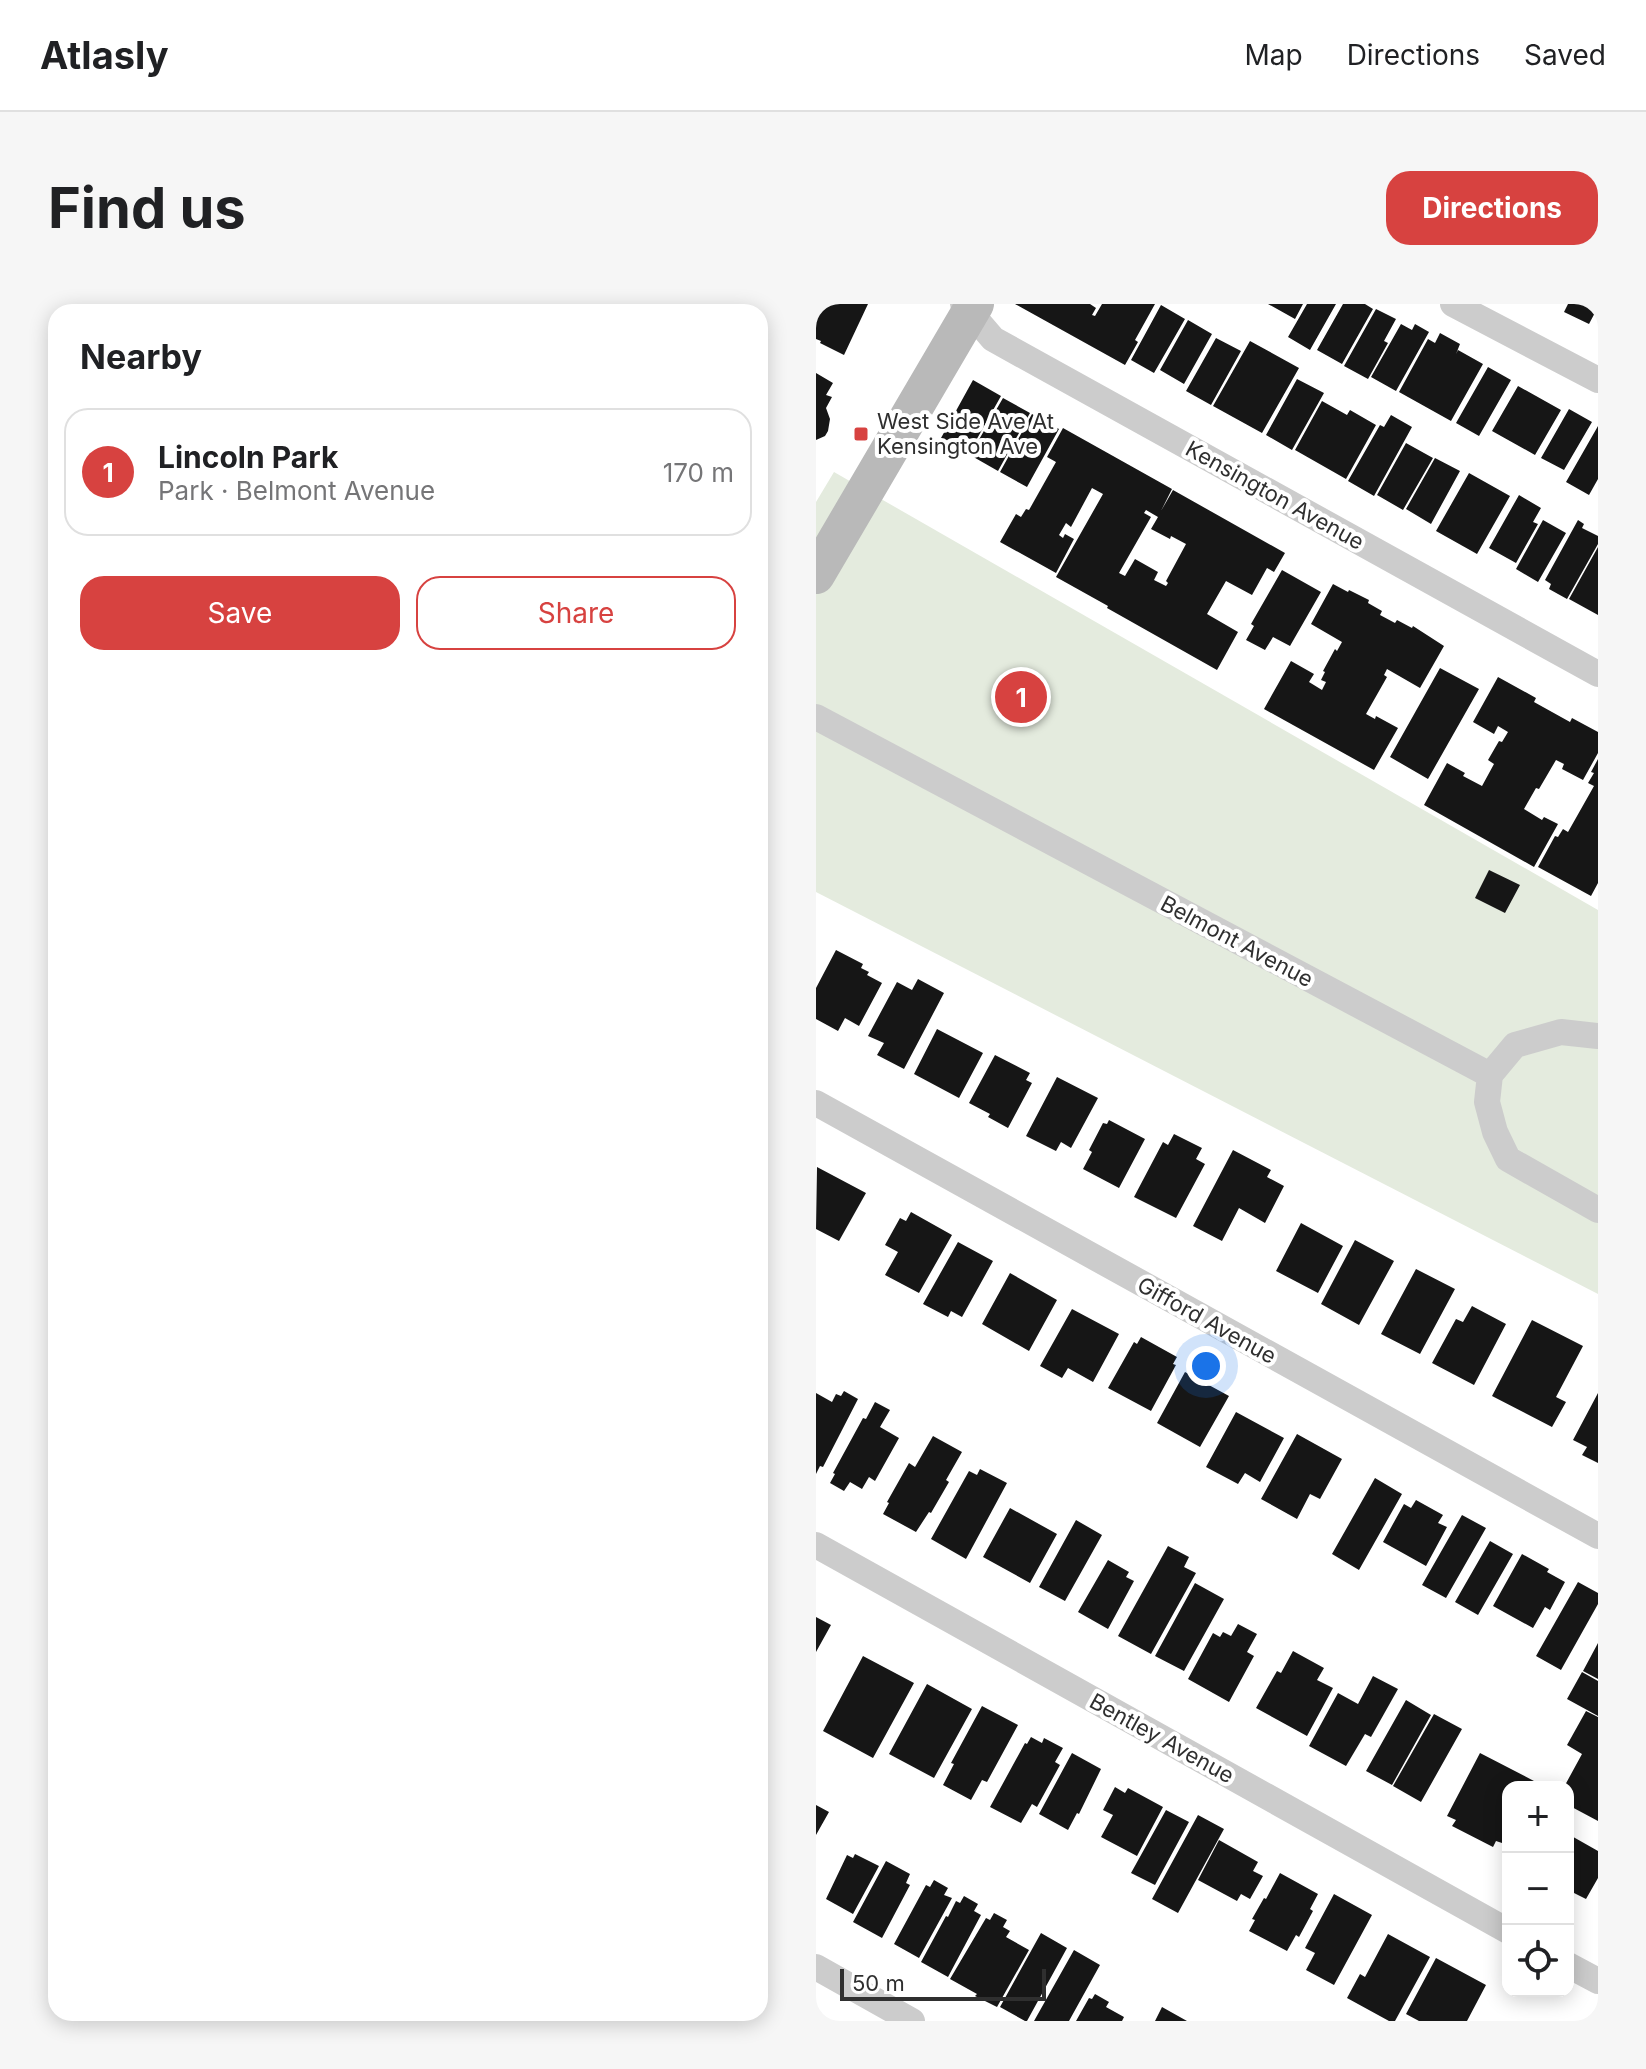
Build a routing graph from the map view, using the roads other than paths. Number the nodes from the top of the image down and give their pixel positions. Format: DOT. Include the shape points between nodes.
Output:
graph roads {
  1 [pos="1453,304"];
  2 [pos="969,307"];
  3 [pos="1598,380"];
  4 [pos="816,575"];
  5 [pos="1598,674"];
  6 [pos="816,717"];
  7 [pos="1598,1036"];
  8 [pos="1490,1075"];
  9 [pos="816,1103"];
  10 [pos="1598,1210"];
  11 [pos="1598,1536"];
  12 [pos="816,1545"];
  13 [pos="1502,1928"];
  14 [pos="816,1967"];
  15 [pos="1574,1968"];
  16 [pos="1598,1981"];
  17 [pos="912,2021"];
  1 -- 3 [label="street"];
  2 -- 4 [label="main road"];
  2 -- 5 [label="street, Kensington Avenue" via="993,339"];
  6 -- 8 [label="street, Belmont Avenue"];
  7 -- 8 [label="street" via="1561,1032 1515,1045"];
  8 -- 10 [label="street" via="1487,1102 1508,1159"];
  9 -- 11 [label="street, Gifford Avenue"];
  12 -- 13 [label="street, Bentley Avenue"];
  14 -- 17 [label="street"];
  15 -- 16 [label="street"];
}
